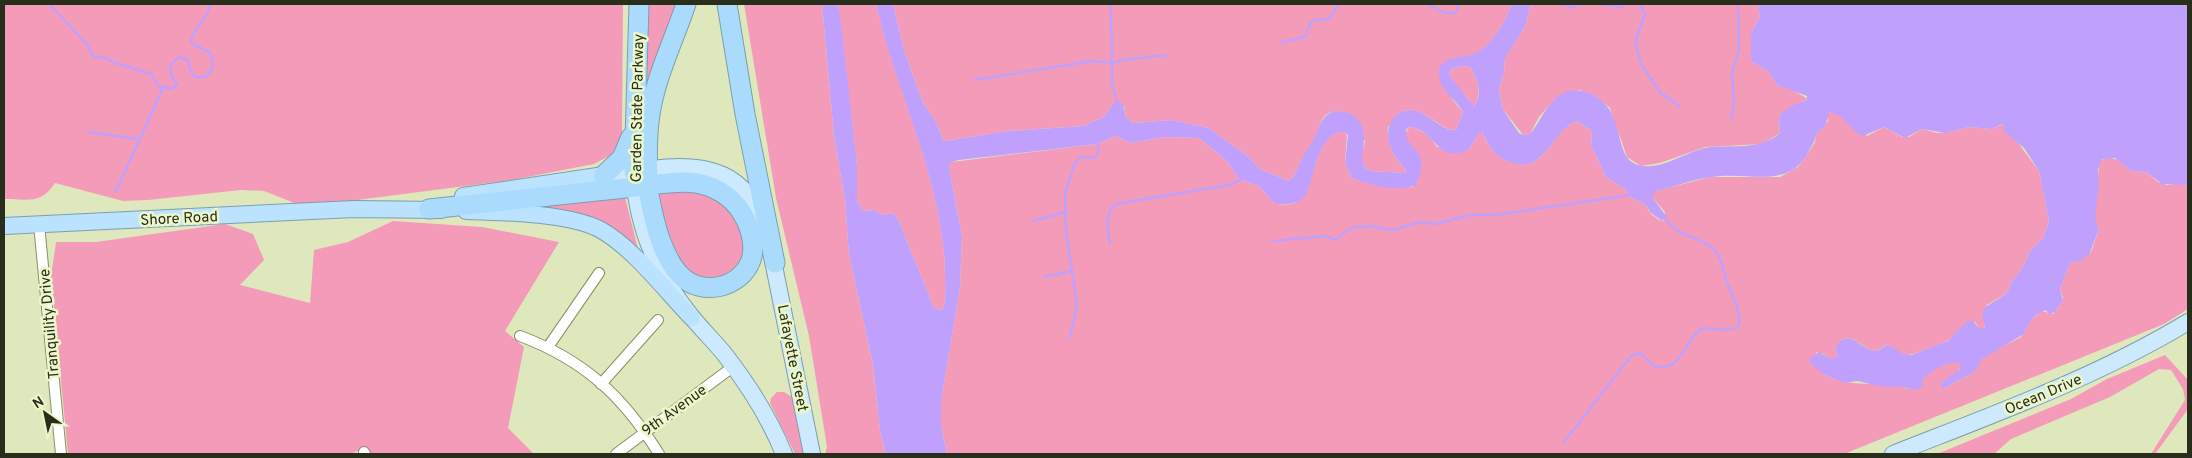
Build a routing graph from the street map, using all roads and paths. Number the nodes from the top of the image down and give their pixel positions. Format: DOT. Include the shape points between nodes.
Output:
graph roads {
  1 [pos="639,4"];
  2 [pos="686,4"];
  3 [pos="726,4"];
  4 [pos="634,129"];
  5 [pos="604,176"];
  6 [pos="641,179"];
  7 [pos="429,209"];
  8 [pos="354,210"];
  9 [pos="39,224"];
  10 [pos="4,226"];
  11 [pos="775,262"];
  12 [pos="599,273"];
  13 [pos="692,318"];
  14 [pos="658,320"];
  15 [pos="2188,322"];
  16 [pos="520,336"];
  17 [pos="548,347"];
  18 [pos="734,366"];
  19 [pos="602,384"];
  20 [pos="644,431"];
  21 [pos="61,454"];
  22 [pos="616,454"];
  23 [pos="659,454"];
  24 [pos="784,454"];
  25 [pos="812,454"];
  26 [pos="1893,454"];
  1 -- 4 [label="highway, Garden State Parkway"];
  2 -- 6 [label="highway" via="652,104"];
  3 -- 11 [label="highway"];
  4 -- 5 [label="highway" via="622,158"];
  4 -- 6 [label="highway, Garden State Parkway"];
  5 -- 6 [label="main road, Shore Road"];
  5 -- 8 [label="highway, Shore Road"];
  6 -- 6 [label="highway" via="696,183 712,187 731,199 745,217 752,238 752,258 740,276 715,288 694,285 682,278 662,241"];
  6 -- 7 [label="highway"];
  6 -- 11 [label="main road, Lafayette Street" via="694,167 711,170 732,180 744,190 758,211"];
  6 -- 13 [label="main road, Garden State Parkway" via="639,214 649,247 668,285"];
  7 -- 8 [label="highway, Shore Road"];
  7 -- 13 [label="highway, Shore Road" via="560,218 589,224 617,240"];
  8 -- 9 [label="highway, Shore Road"];
  9 -- 10 [label="highway, Shore Road"];
  9 -- 21 [label="street, Tranquility Drive"];
  11 -- 25 [label="main road, Lafayette Street"];
  12 -- 17 [label="street"];
  13 -- 18 [label="main road"];
  14 -- 19 [label="street"];
  15 -- 26 [label="main road, Ocean Drive" via="2126,358 2070,384"];
  16 -- 17 [label="street"];
  17 -- 19 [label="street" via="578,363"];
  18 -- 20 [label="street, 9th Avenue"];
  18 -- 24 [label="main road" via="765,414"];
  19 -- 20 [label="street"];
  20 -- 22 [label="street, 9th Avenue"];
  20 -- 23 [label="street"];
}
